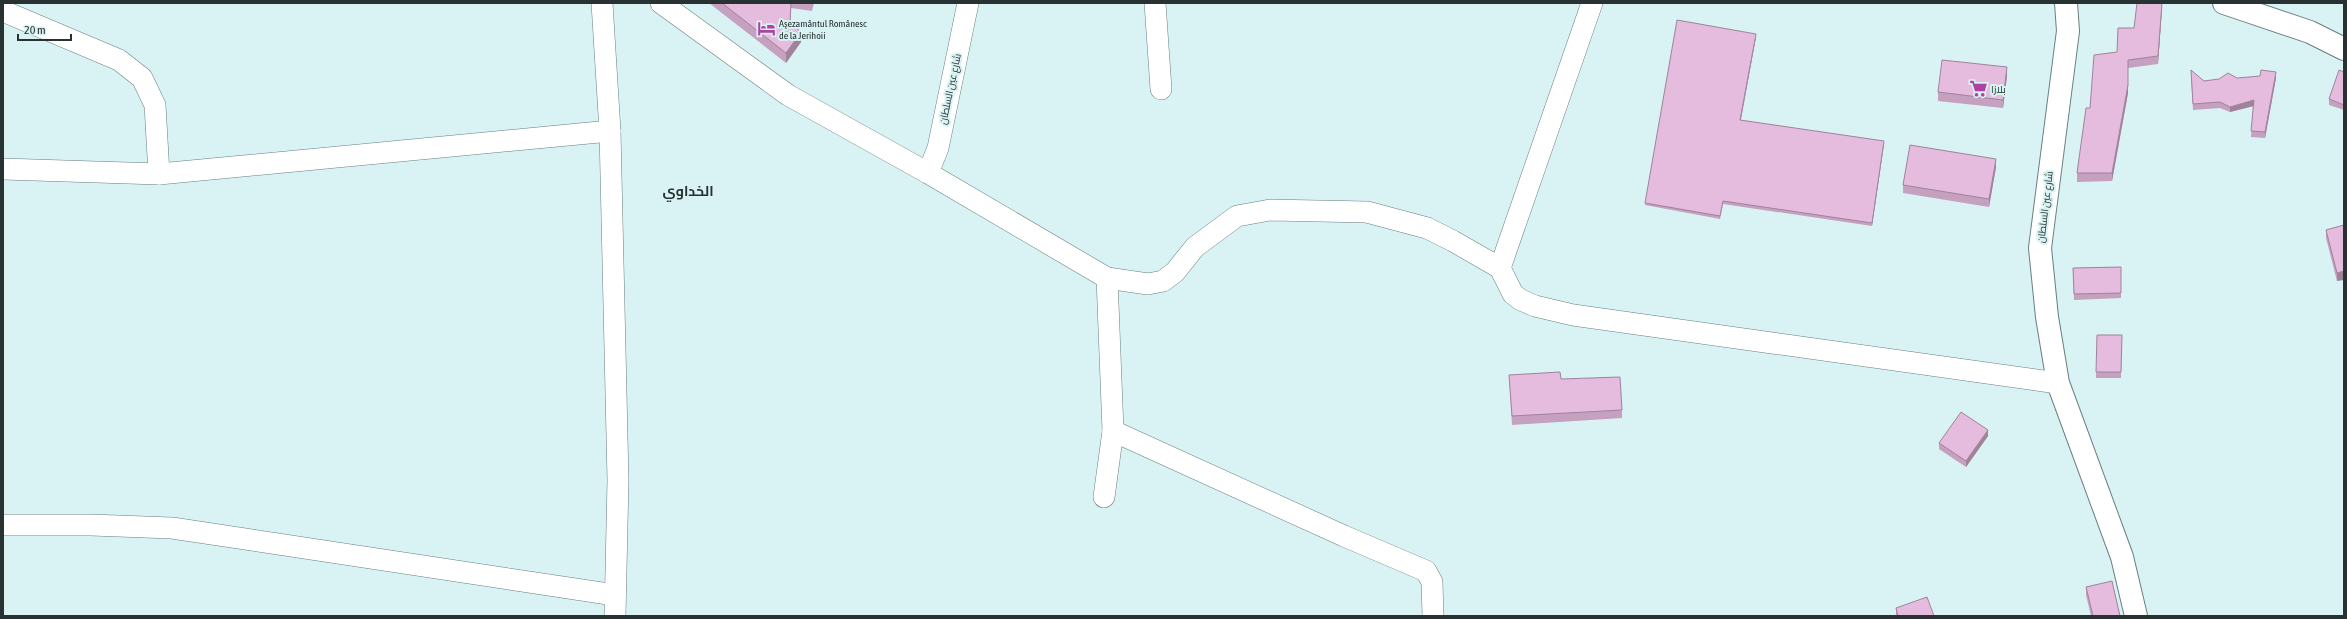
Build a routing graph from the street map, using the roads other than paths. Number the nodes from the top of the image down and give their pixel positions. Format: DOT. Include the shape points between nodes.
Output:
graph roads {
  1 [pos="602,3"];
  2 [pos="661,3"];
  3 [pos="968,3"];
  4 [pos="1156,3"];
  5 [pos="1592,3"];
  6 [pos="2066,3"];
  7 [pos="2078,3"];
  8 [pos="2224,3"];
  9 [pos="3,11"];
  10 [pos="2068,31"];
  11 [pos="2344,50"];
  12 [pos="1161,89"];
  13 [pos="610,130"];
  14 [pos="3,169"];
  15 [pos="928,173"];
  16 [pos="159,174"];
  17 [pos="1500,268"];
  18 [pos="1107,278"];
  19 [pos="2058,383"];
  20 [pos="1114,431"];
  21 [pos="1104,497"];
  22 [pos="3,526"];
  23 [pos="615,595"];
  24 [pos="615,616"];
  25 [pos="1433,616"];
  26 [pos="2136,616"];
  1 -- 13 [label="street"];
  2 -- 15 [label="street" via="788,95"];
  3 -- 15 [label="street, شارع عين السلطان" via="938,148"];
  4 -- 12 [label="street"];
  5 -- 17 [label="street"];
  6 -- 10 [label="street, شارع عين السلطان"];
  7 -- 10 [label="street, شارع عين السلطان"];
  8 -- 11 [label="street" via="2310,32"];
  9 -- 16 [label="street" via="119,60 142,78 155,106"];
  10 -- 19 [label="street, شارع عين السلطان" via="2060,75 2040,248 2047,317"];
  13 -- 16 [label="street"];
  13 -- 23 [label="street" via="618,480"];
  14 -- 16 [label="street"];
  15 -- 18 [label="street"];
  17 -- 18 [label="street" via="1427,228 1396,219 1367,212 1270,210 1237,216 1223,224 1195,247 1176,272 1163,281 1148,284"];
  17 -- 19 [label="street" via="1510,290 1521,300 1574,315"];
  18 -- 20 [label="street"];
  19 -- 26 [label="street, شارع عين السلطان" via="2122,557"];
  20 -- 21 [label="street"];
  20 -- 25 [label="street" via="1426,571 1432,582"];
  22 -- 23 [label="street" via="91,525 172,528"];
  23 -- 24 [label="street"];
}
